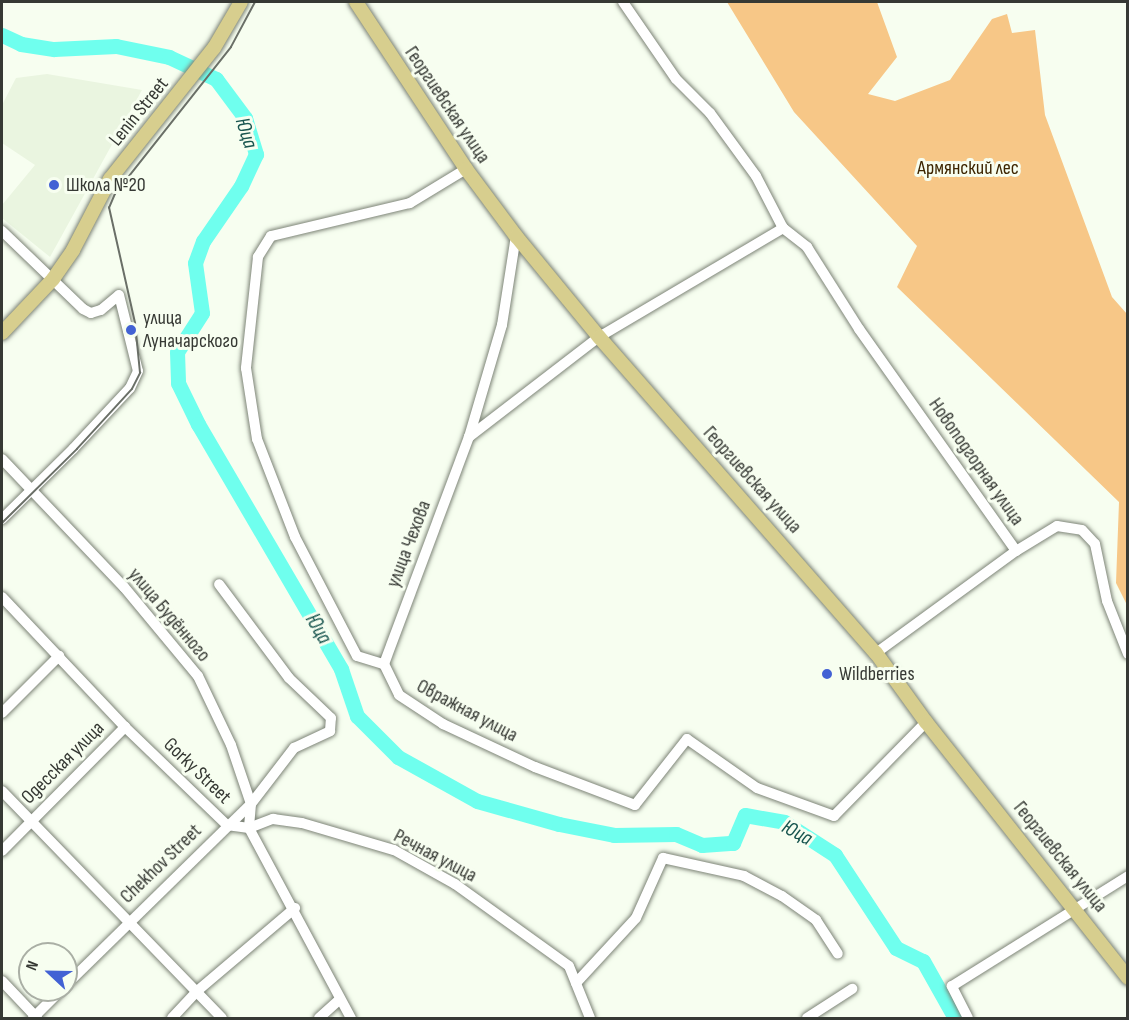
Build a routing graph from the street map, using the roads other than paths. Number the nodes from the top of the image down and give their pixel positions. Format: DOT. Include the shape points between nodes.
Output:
graph roads {
  1 [pos="241,2"];
  2 [pos="356,2"];
  3 [pos="623,2"];
  4 [pos="466,169"];
  5 [pos="783,228"];
  6 [pos="2,231"];
  7 [pos="516,236"];
  8 [pos="53,279"];
  9 [pos="2,333"];
  10 [pos="599,337"];
  11 [pos="469,437"];
  12 [pos="2,459"];
  13 [pos="31,490"];
  14 [pos="2,519"];
  15 [pos="1016,551"];
  16 [pos="219,584"];
  17 [pos="2,597"];
  18 [pos="876,652"];
  19 [pos="1128,654"];
  20 [pos="58,656"];
  21 [pos="384,664"];
  22 [pos="2,713"];
  23 [pos="926,722"];
  24 [pos="125,727"];
  25 [pos="2,791"];
  26 [pos="251,804"];
  27 [pos="30,822"];
  28 [pos="227,825"];
  29 [pos="249,828"];
  30 [pos="2,851"];
  31 [pos="1128,876"];
  32 [pos="1074,906"];
  33 [pos="295,908"];
  34 [pos="127,922"];
  35 [pos="837,954"];
  36 [pos="78,973"];
  37 [pos="1128,978"];
  38 [pos="2,981"];
  39 [pos="576,983"];
  40 [pos="852,989"];
  41 [pos="196,992"];
  42 [pos="340,999"];
  43 [pos="50,1002"];
  44 [pos="35,1018"];
  45 [pos="172,1018"];
  46 [pos="222,1018"];
  47 [pos="319,1018"];
  48 [pos="351,1018"];
  49 [pos="590,1018"];
  50 [pos="807,1018"];
  51 [pos="968,1018"];
  1 -- 8 [label="main road, Lenin Street" via="214,48 110,179 73,250"];
  2 -- 4 [label="main road, Георгиевская улица"];
  3 -- 5 [label="street, Новоподгорная улица" via="676,79 710,113 756,176"];
  4 -- 7 [label="main road, Георгиевская улица"];
  4 -- 21 [label="street" via="410,203 271,236 258,257 246,368 258,439 295,537 357,656"];
  5 -- 10 [label="street"];
  5 -- 15 [label="street, Новоподгорная улица" via="807,247 859,329"];
  6 -- 8 [label="street"];
  7 -- 10 [label="main road, Георгиевская улица"];
  7 -- 11 [label="street, улица Чехова" via="502,325"];
  8 -- 9 [label="main road, Lenin Street"];
  8 -- 13 [label="street" via="91,313 119,295 138,372 130,388"];
  10 -- 11 [label="street"];
  10 -- 18 [label="main road, Георгиевская улица"];
  11 -- 21 [label="street, улица Чехова"];
  12 -- 13 [label="street, улица Будённого"];
  13 -- 14 [label="street"];
  13 -- 26 [label="street, улица Будённого" via="124,587 198,676 231,745"];
  15 -- 18 [label="street"];
  15 -- 19 [label="street, Новоподгорная улица" via="1057,526 1082,530 1095,544 1107,601"];
  16 -- 26 [label="street, Chekhov Street" via="289,678 331,718 330,731 294,748"];
  17 -- 20 [label="street, Gorky Street"];
  18 -- 23 [label="main road, Георгиевская улица"];
  20 -- 22 [label="street"];
  20 -- 24 [label="street, Gorky Street"];
  21 -- 23 [label="street, Овражная улица" via="399,695 443,724 535,767 635,805 687,739 757,788 834,816"];
  23 -- 32 [label="main road, Георгиевская улица"];
  24 -- 27 [label="street, Одесская улица"];
  24 -- 28 [label="street, Gorky Street"];
  25 -- 27 [label="street"];
  26 -- 28 [label="street, Chekhov Street"];
  26 -- 29 [label="street, улица Будённого"];
  27 -- 30 [label="street, Одесская улица"];
  27 -- 34 [label="street"];
  28 -- 29 [label="street, Gorky Street"];
  28 -- 34 [label="street, Chekhov Street"];
  29 -- 33 [label="street"];
  29 -- 39 [label="street, Речная улица" via="273,819 302,823 394,850 518,926 569,966"];
  31 -- 32 [label="street"];
  32 -- 37 [label="main road, Георгиевская улица"];
  32 -- 51 [label="street" via="952,986"];
  33 -- 41 [label="street"];
  33 -- 42 [label="street"];
  34 -- 36 [label="street, Chekhov Street"];
  34 -- 41 [label="street"];
  35 -- 39 [label="street" via="816,920 782,896 744,876 663,858 636,918"];
  38 -- 44 [label="street"];
  39 -- 49 [label="street, Речная улица"];
  40 -- 50 [label="street"];
  41 -- 45 [label="street"];
  41 -- 46 [label="street"];
  42 -- 47 [label="street"];
  42 -- 48 [label="street"];
  43 -- 44 [label="street"];
}
